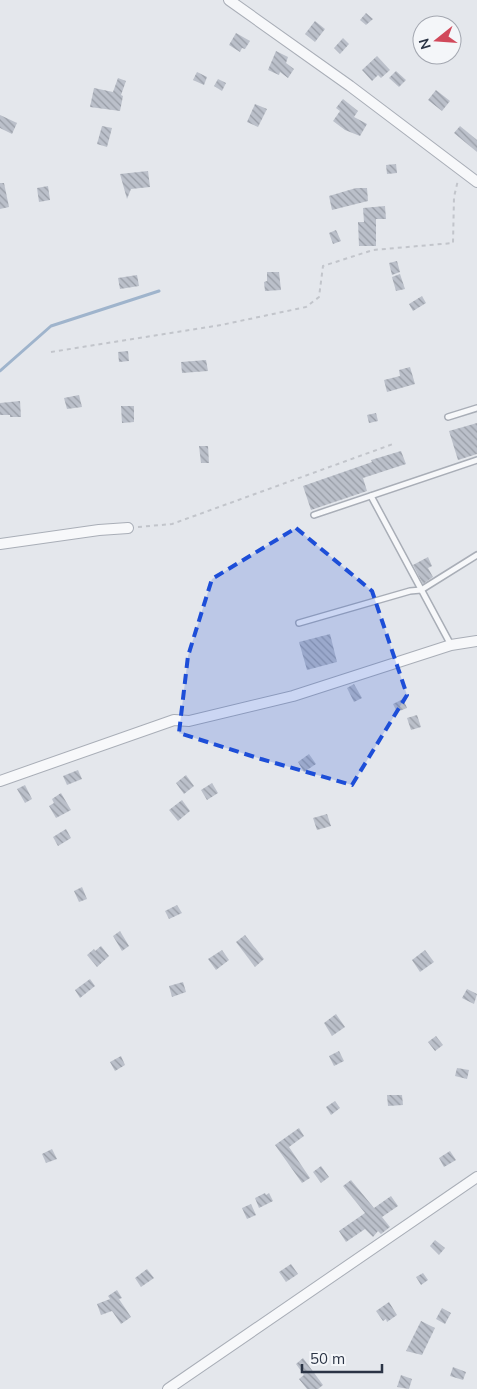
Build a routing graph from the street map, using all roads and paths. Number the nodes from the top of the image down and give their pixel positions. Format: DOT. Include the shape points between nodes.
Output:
graph roads {
  1 [pos="229,0"];
  2 [pos="460,168"];
  3 [pos="477,182"];
  4 [pos="51,352"];
  5 [pos="477,408"];
  6 [pos="448,417"];
  7 [pos="393,444"];
  8 [pos="477,460"];
  9 [pos="371,496"];
  10 [pos="314,515"];
  11 [pos="128,528"];
  12 [pos="0,544"];
  13 [pos="477,555"];
  14 [pos="421,590"];
  15 [pos="299,622"];
  16 [pos="477,641"];
  17 [pos="451,645"];
  18 [pos="0,782"];
  19 [pos="477,1177"];
  20 [pos="168,1389"];
  1 -- 2 [label="street"];
  2 -- 3 [label="street"];
  2 -- 4 [label="path" via="454,196 453,243 373,250 323,266 319,297 306,307 221,325"];
  5 -- 6 [label="lane"];
  7 -- 11 [label="path" via="172,524"];
  8 -- 9 [label="lane"];
  9 -- 10 [label="lane"];
  9 -- 14 [label="lane"];
  11 -- 12 [label="street"];
  13 -- 14 [label="lane"];
  14 -- 15 [label="lane"];
  14 -- 17 [label="lane"];
  16 -- 17 [label="street"];
  17 -- 18 [label="street" via="293,696 190,721 174,720"];
  19 -- 20 [label="street"];
}
